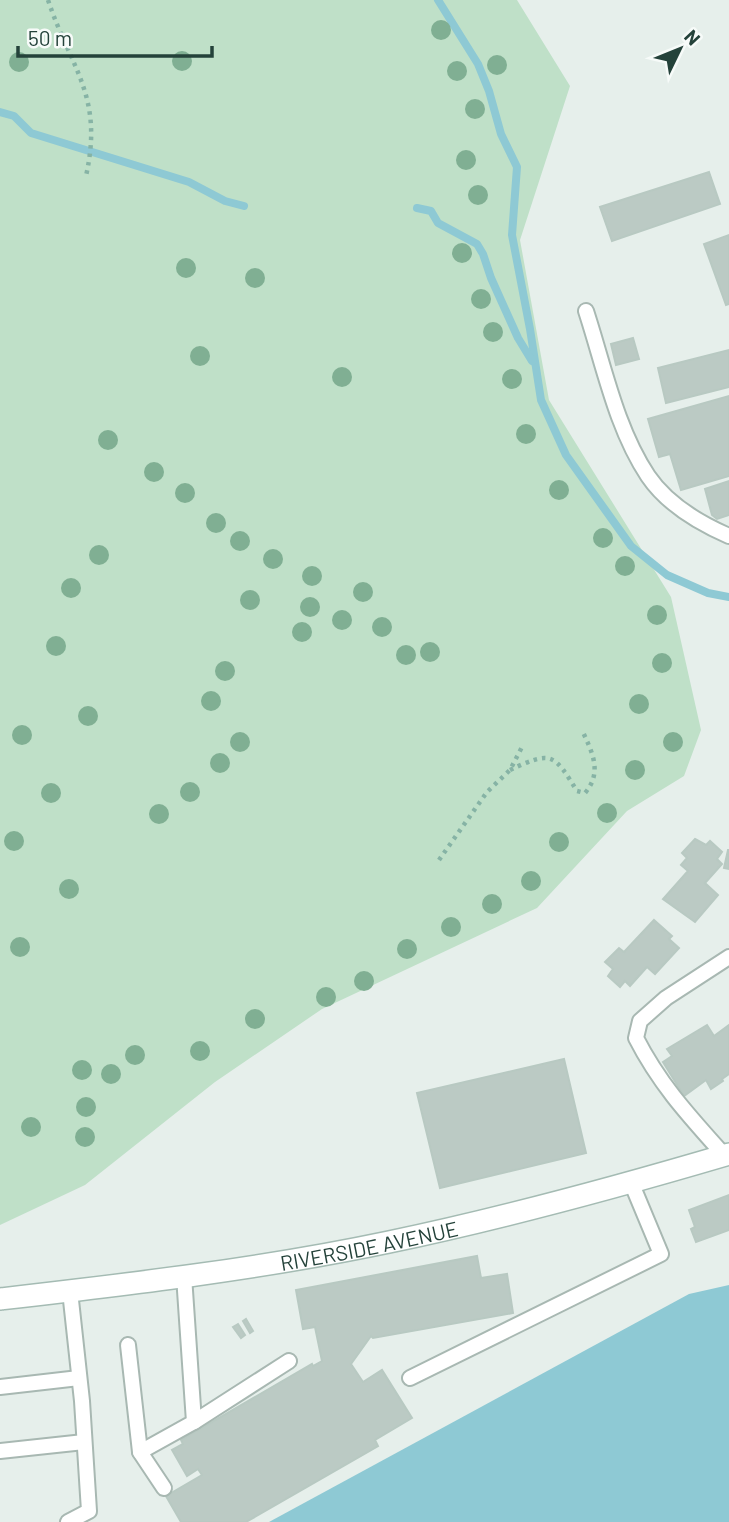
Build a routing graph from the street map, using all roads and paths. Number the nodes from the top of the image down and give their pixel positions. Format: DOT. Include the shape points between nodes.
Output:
graph roads {
  1 [pos="48,0"];
  2 [pos="86,176"];
  3 [pos="586,311"];
  4 [pos="729,536"];
  5 [pos="582,730"];
  6 [pos="522,747"];
  7 [pos="510,770"];
  8 [pos="439,860"];
  9 [pos="729,957"];
  10 [pos="726,1155"];
  11 [pos="631,1182"];
  12 [pos="184,1276"];
  13 [pos="69,1291"];
  14 [pos="0,1299"];
  15 [pos="128,1345"];
  16 [pos="289,1360"];
  17 [pos="79,1378"];
  18 [pos="410,1378"];
  19 [pos="0,1387"];
  20 [pos="194,1422"];
  21 [pos="84,1441"];
  22 [pos="0,1451"];
  23 [pos="139,1452"];
  24 [pos="164,1488"];
  25 [pos="68,1522"];
  1 -- 2 [label="path" via="89,104 92,142"];
  3 -- 4 [label="lane" via="625,432 649,477 701,524"];
  5 -- 7 [label="path" via="595,772 585,793 577,791 556,760 545,757"];
  6 -- 7 [label="path"];
  7 -- 8 [label="path" via="487,792"];
  9 -- 10 [label="lane" via="666,998 640,1021 636,1038 654,1072"];
  10 -- 11 [label="main road, RIVERSIDE AVENUE"];
  11 -- 12 [label="main road, RIVERSIDE AVENUE" via="390,1242"];
  11 -- 18 [label="lane" via="661,1254"];
  12 -- 13 [label="main road, RIVERSIDE AVENUE"];
  12 -- 20 [label="lane"];
  13 -- 14 [label="main road, RIVERSIDE AVENUE"];
  13 -- 17 [label="lane"];
  15 -- 23 [label="lane"];
  16 -- 20 [label="lane"];
  17 -- 19 [label="lane"];
  17 -- 21 [label="lane"];
  20 -- 23 [label="lane"];
  21 -- 22 [label="lane"];
  21 -- 25 [label="lane" via="89,1511"];
  23 -- 24 [label="lane"];
}
